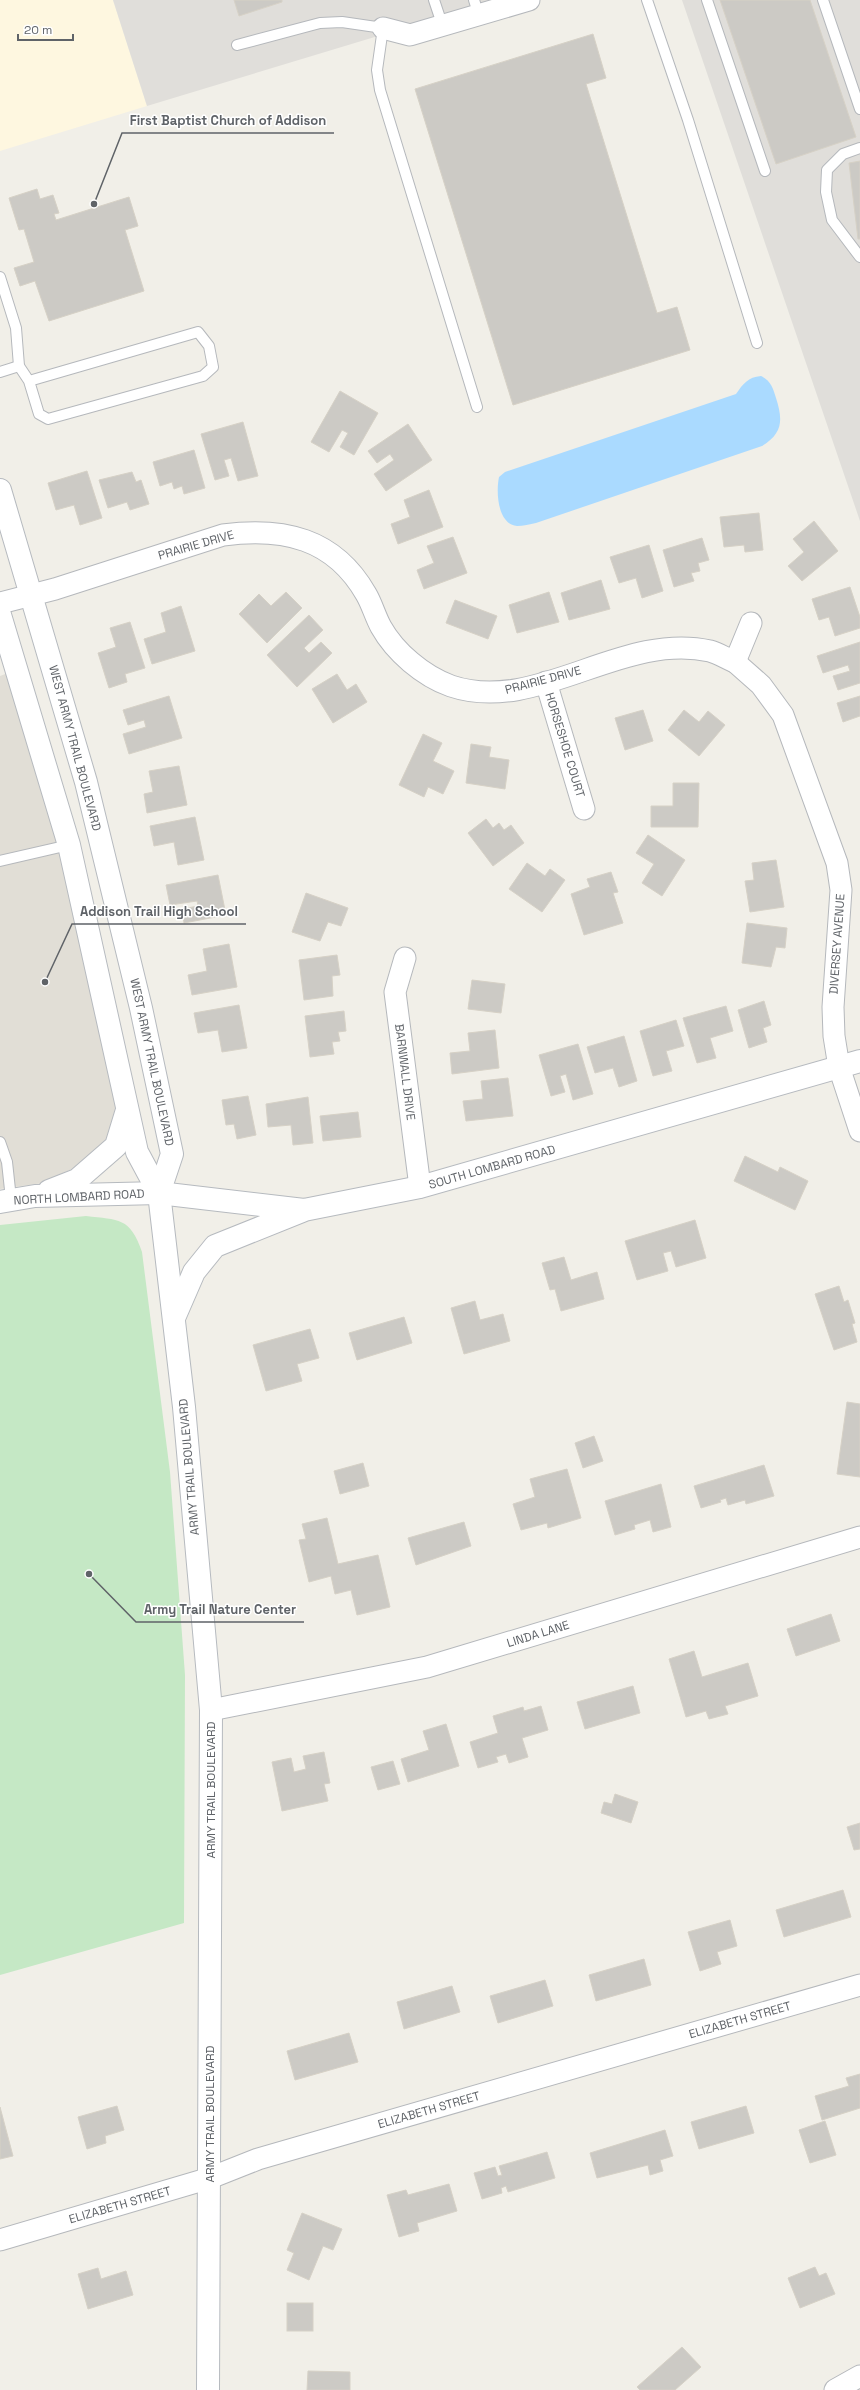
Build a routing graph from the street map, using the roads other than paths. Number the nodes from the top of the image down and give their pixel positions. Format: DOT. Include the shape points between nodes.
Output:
graph roads {
  1 [pos="434,0"];
  2 [pos="529,0"];
  3 [pos="646,0"];
  4 [pos="707,0"];
  5 [pos="823,0"];
  6 [pos="476,8"];
  7 [pos="443,27"];
  8 [pos="383,28"];
  9 [pos="237,45"];
  10 [pos="860,109"];
  11 [pos="860,148"];
  12 [pos="765,171"];
  13 [pos="859,253"];
  14 [pos="0,278"];
  15 [pos="757,343"];
  16 [pos="19,366"];
  17 [pos="0,372"];
  18 [pos="29,381"];
  19 [pos="477,407"];
  20 [pos="0,490"];
  21 [pos="32,595"];
  22 [pos="0,603"];
  23 [pos="0,615"];
  24 [pos="751,623"];
  25 [pos="735,662"];
  26 [pos="546,682"];
  27 [pos="584,809"];
  28 [pos="100,840"];
  29 [pos="69,845"];
  30 [pos="0,861"];
  31 [pos="405,958"];
  32 [pos="860,1061"];
  33 [pos="829,1070"];
  34 [pos="128,1109"];
  35 [pos="860,1131"];
  36 [pos="0,1142"];
  37 [pos="420,1187"];
  38 [pos="159,1193"];
  39 [pos="35,1196"];
  40 [pos="6,1200"];
  41 [pos="304,1210"];
  42 [pos="174,1319"];
  43 [pos="860,1537"];
  44 [pos="211,1710"];
  45 [pos="860,1985"];
  46 [pos="210,2178"];
  47 [pos="0,2240"];
  48 [pos="860,2376"];
  49 [pos="208,2390"];
  50 [pos="835,2390"];
  1 -- 7 [label="lane"];
  2 -- 6 [label="street"];
  3 -- 15 [label="lane" via="688,120"];
  4 -- 12 [label="lane"];
  5 -- 10 [label="lane"];
  6 -- 7 [label="street"];
  7 -- 8 [label="street" via="410,35"];
  8 -- 9 [label="lane" via="342,22 320,23"];
  8 -- 19 [label="lane" via="377,70 380,90"];
  11 -- 13 [label="lane" via="843,154 827,170 826,192 832,220"];
  14 -- 16 [label="lane" via="16,328"];
  16 -- 17 [label="lane"];
  16 -- 18 [label="lane"];
  18 -- 18 [label="lane" via="198,332 209,346 213,367 203,376 48,419 39,414"];
  20 -- 21 [label="main road, WEST ARMY TRAIL BOULEVARD"];
  21 -- 22 [label="street, PRAIRIE DRIVE"];
  21 -- 26 [label="street, PRAIRIE DRIVE" via="223,535 251,531 277,533 310,541 336,557 353,574 380,626 394,646 410,661 438,680 462,689 480,692 511,690"];
  21 -- 28 [label="main road, WEST ARMY TRAIL BOULEVARD" via="86,782"];
  23 -- 29 [label="main road"];
  24 -- 25 [label="street"];
  25 -- 26 [label="street, PRAIRIE DRIVE" via="711,651 664,649 625,655"];
  25 -- 33 [label="street, DIVERSEY AVENUE" via="761,685 783,715 836,863 842,890"];
  26 -- 27 [label="street, HORSESHOE COURT"];
  28 -- 29 [label="main road"];
  28 -- 38 [label="main road, WEST ARMY TRAIL BOULEVARD" via="141,1008 172,1154"];
  29 -- 30 [label="lane"];
  29 -- 34 [label="main road"];
  31 -- 37 [label="street, BARNWALL DRIVE" via="395,992"];
  32 -- 33 [label="main road, SOUTH LOMBARD ROAD"];
  33 -- 35 [label="street, DIVERSEY AVENUE"];
  33 -- 37 [label="main road, SOUTH LOMBARD ROAD"];
  34 -- 38 [label="main road" via="137,1152"];
  34 -- 39 [label="main road" via="116,1146 77,1180"];
  36 -- 40 [label="lane" via="7,1162"];
  37 -- 41 [label="main road, SOUTH LOMBARD ROAD"];
  38 -- 39 [label="main road, NORTH LOMBARD ROAD"];
  38 -- 41 [label="main road, SOUTH LOMBARD ROAD"];
  38 -- 42 [label="main road, ARMY TRAIL BOULEVARD"];
  39 -- 40 [label="main road, NORTH LOMBARD ROAD"];
  41 -- 42 [label="main road" via="215,1246 194,1272"];
  42 -- 44 [label="main road, ARMY TRAIL BOULEVARD"];
  43 -- 44 [label="street, LINDA LANE" via="427,1667"];
  44 -- 46 [label="main road, ARMY TRAIL BOULEVARD"];
  45 -- 46 [label="street, ELIZABETH STREET" via="258,2159"];
  46 -- 47 [label="street, ELIZABETH STREET"];
  46 -- 49 [label="main road, ARMY TRAIL BOULEVARD"];
  48 -- 50 [label="street"];
}
